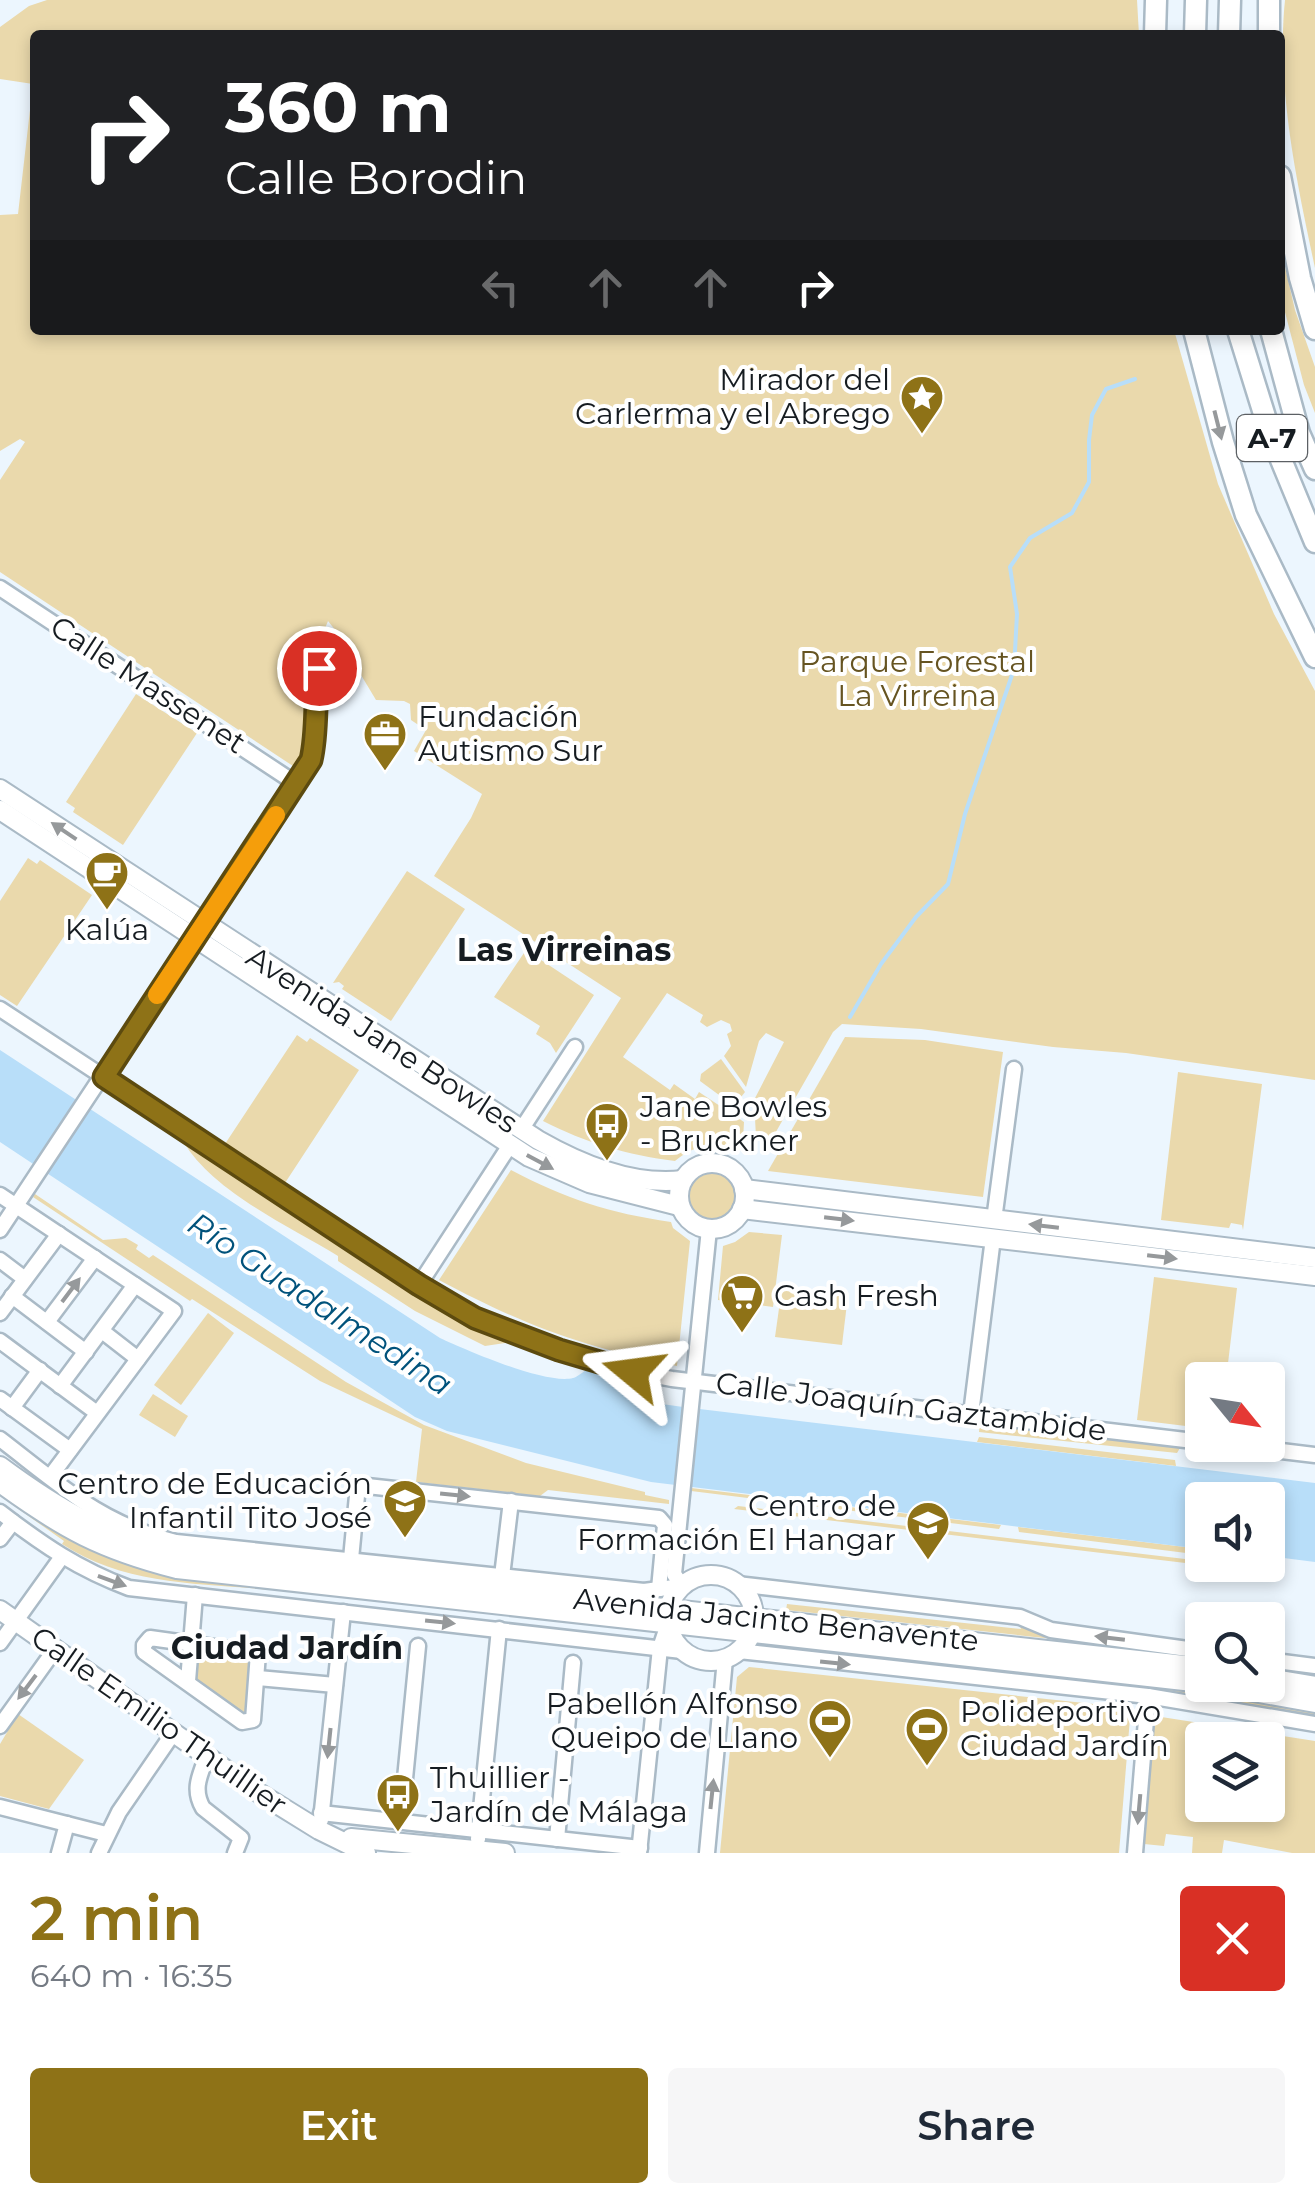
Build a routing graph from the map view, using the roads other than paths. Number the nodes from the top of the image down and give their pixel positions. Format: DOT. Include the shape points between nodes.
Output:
graph roads {
  1 [pos="1156,0"];
  2 [pos="1196,0"];
  3 [pos="1230,0"];
  4 [pos="1269,0"];
  5 [pos="1156,30"];
  6 [pos="1195,30"];
  7 [pos="1229,30"];
  8 [pos="1269,30"];
  9 [pos="1285,202"];
  10 [pos="1315,329"];
  11 [pos="1195,335"];
  12 [pos="1240,335"];
  13 [pos="1271,335"];
  14 [pos="1315,470"];
  15 [pos="1315,542"];
  16 [pos="0,588"];
  17 [pos="1315,657"];
  18 [pos="319,668"];
  19 [pos="292,786"];
  20 [pos="0,788"];
  21 [pos="0,810"];
  22 [pos="199,931"];
  23 [pos="0,1009"];
  24 [pos="576,1047"];
  25 [pos="1014,1069"];
  26 [pos="101,1081"];
  27 [pos="515,1138"];
  28 [pos="682,1180"];
  29 [pos="744,1189"];
  30 [pos="0,1194"];
  31 [pos="17,1206"];
  32 [pos="680,1206"];
  33 [pos="742,1209"];
  34 [pos="709,1229"];
  35 [pos="993,1229"];
  36 [pos="0,1230"];
  37 [pos="58,1234"];
  38 [pos="95,1258"];
  39 [pos="1315,1258"];
  40 [pos="0,1260"];
  41 [pos="1315,1276"];
  42 [pos="25,1279"];
  43 [pos="136,1285"];
  44 [pos="419,1285"];
  45 [pos="12,1296"];
  46 [pos="0,1313"];
  47 [pos="47,1322"];
  48 [pos="102,1331"];
  49 [pos="2,1345"];
  50 [pos="86,1352"];
  51 [pos="138,1358"];
  52 [pos="40,1370"];
  53 [pos="60,1386"];
  54 [pos="693,1386"];
  55 [pos="6,1404"];
  56 [pos="97,1413"];
  57 [pos="971,1414"];
  58 [pos="0,1439"];
  59 [pos="1185,1440"];
  60 [pos="70,1450"];
  61 [pos="1285,1451"];
  62 [pos="1315,1455"];
  63 [pos="0,1466"];
  64 [pos="50,1477"];
  65 [pos="0,1484"];
  66 [pos="511,1501"];
  67 [pos="6,1517"];
  68 [pos="0,1538"];
  69 [pos="61,1558"];
  70 [pos="348,1574"];
  71 [pos="502,1576"];
  72 [pos="737,1584"];
  73 [pos="682,1586"];
  74 [pos="659,1589"];
  75 [pos="194,1595"];
  76 [pos="343,1612"];
  77 [pos="8,1615"];
  78 [pos="669,1616"];
  79 [pos="753,1625"];
  80 [pos="499,1629"];
  81 [pos="0,1643"];
  82 [pos="190,1643"];
  83 [pos="418,1646"];
  84 [pos="56,1648"];
  85 [pos="660,1648"];
  86 [pos="1185,1649"];
  87 [pos="682,1651"];
  88 [pos="732,1655"];
  89 [pos="574,1662"];
  90 [pos="1285,1662"];
  91 [pos="1185,1665"];
  92 [pos="1315,1666"];
  93 [pos="258,1678"];
  94 [pos="188,1681"];
  95 [pos="1285,1681"];
  96 [pos="1185,1682"];
  97 [pos="335,1685"];
  98 [pos="1315,1686"];
  99 [pos="1148,1696"];
  100 [pos="1285,1698"];
  101 [pos="1315,1703"];
  102 [pos="1315,1724"];
  103 [pos="0,1726"];
  104 [pos="174,1732"];
  105 [pos="208,1756"];
  106 [pos="403,1798"];
  107 [pos="0,1807"];
  108 [pos="320,1822"];
  109 [pos="66,1824"];
  110 [pos="106,1834"];
  111 [pos="557,1839"];
  112 [pos="478,1840"];
  113 [pos="429,1850"];
  114 [pos="640,1850"];
  115 [pos="361,1852"];
  116 [pos="59,1853"];
  117 [pos="99,1853"];
  118 [pos="234,1853"];
  119 [pos="504,1853"];
  120 [pos="706,1853"];
  121 [pos="1136,1853"];
  1 -- 5 [label="highway"];
  2 -- 6 [label="highway"];
  3 -- 7 [label="highway"];
  4 -- 8 [label="highway"];
  9 -- 10 [label="highway"];
  11 -- 17 [label="highway, one-way" via="1246,516"];
  12 -- 15 [label="highway, A-7"];
  13 -- 14 [label="highway, A-7"];
  16 -- 19 [label="street, Calle Massenet"];
  18 -- 19 [label="street" via="316,740"];
  19 -- 22 [label="street"];
  22 -- 20 [label="main road, Avenida Jane Bowles, one-way"];
  21 -- 22 [label="main road, Avenida Jane Bowles"];
  22 -- 26 [label="street"];
  22 -- 27 [label="main road, Avenida Jane Bowles"];
  23 -- 26 [label="street, Calle Joaquín Gaztambide"];
  24 -- 27 [label="street"];
  25 -- 35 [label="street"];
  26 -- 31 [label="street"];
  26 -- 44 [label="street, Calle Joaquín Gaztambide"];
  27 -- 28 [label="main road, Avenida Jane Bowles" via="595,1166 655,1181"];
  27 -- 32 [label="main road, Avenida Jane Bowles, one-way" via="556,1171"];
  27 -- 44 [label="street"];
  28 -- 29 [label="main road" via="694,1167 720,1163 735,1171"];
  28 -- 32 [label="main road"];
  29 -- 33 [label="main road"];
  29 -- 35 [label="main road"];
  30 -- 31 [label="street"];
  31 -- 36 [label="street"];
  31 -- 37 [label="street"];
  32 -- 34 [label="main road" via="690,1221"];
  33 -- 34 [label="main road" via="727,1224"];
  33 -- 35 [label="main road, one-way"];
  34 -- 54 [label="street"];
  39 -- 35 [label="main road, one-way"];
  35 -- 41 [label="main road, one-way"];
  35 -- 57 [label="street"];
  37 -- 38 [label="street"];
  37 -- 42 [label="street"];
  38 -- 43 [label="street"];
  47 -- 38 [label="street, one-way"];
  40 -- 42 [label="street"];
  42 -- 45 [label="street"];
  43 -- 48 [label="street"];
  43 -- 51 [label="street" via="174,1311"];
  44 -- 54 [label="street, Calle Joaquín Gaztambide" via="475,1318 559,1350"];
  45 -- 46 [label="street"];
  45 -- 47 [label="street"];
  47 -- 50 [label="street"];
  48 -- 50 [label="street"];
  48 -- 51 [label="street"];
  49 -- 52 [label="street"];
  50 -- 53 [label="street"];
  51 -- 56 [label="street"];
  52 -- 53 [label="street"];
  52 -- 55 [label="street"];
  53 -- 56 [label="street"];
  54 -- 57 [label="street, Calle Joaquín Gaztambide"];
  54 -- 73 [label="street" via="674,1574"];
  55 -- 60 [label="street"];
  56 -- 60 [label="street"];
  57 -- 59 [label="street, Calle Joaquín Gaztambide"];
  58 -- 64 [label="street"];
  60 -- 64 [label="street"];
  61 -- 62 [label="street"];
  63 -- 70 [label="main road" via="108,1534 144,1546"];
  64 -- 70 [label="street" via="112,1522 147,1535"];
  65 -- 70 [label="main road" via="100,1546 177,1569"];
  70 -- 66 [label="street, one-way" via="358,1485"];
  66 -- 71 [label="street"];
  66 -- 74 [label="street" via="663,1520"];
  67 -- 68 [label="street"];
  67 -- 69 [label="street, Avenida Jacinto Benavente"];
  69 -- 75 [label="street, Avenida Jacinto Benavente, one-way" via="129,1588"];
  69 -- 77 [label="street"];
  70 -- 71 [label="street, Avenida Jacinto Benavente"];
  70 -- 78 [label="main road, Avenida Jacinto Benavente"];
  71 -- 74 [label="street, Avenida Jacinto Benavente"];
  72 -- 73 [label="main road" via="719,1576"];
  72 -- 79 [label="main road" via="746,1593"];
  86 -- 72 [label="street, Avenida Jacinto Benavente, one-way" via="1051,1630 1020,1617"];
  73 -- 74 [label="street, Avenida Jacinto Benavente"];
  73 -- 78 [label="main road"];
  75 -- 76 [label="street, Avenida Jacinto Benavente"];
  75 -- 82 [label="street"];
  76 -- 80 [label="street, Avenida Jacinto Benavente, one-way"];
  76 -- 97 [label="street"];
  77 -- 81 [label="street"];
  77 -- 84 [label="main road, Calle Emilio Thuillier"];
  78 -- 79 [label="main road, Avenida Jacinto Benavente"];
  78 -- 85 [label="street, Avenida Jacinto Benavente"];
  78 -- 87 [label="main road"];
  79 -- 88 [label="main road"];
  79 -- 91 [label="main road, Avenida Jacinto Benavente"];
  79 -- 96 [label="main road, Avenida Jacinto Benavente"];
  80 -- 85 [label="street, Avenida Jacinto Benavente"];
  80 -- 112 [label="street"];
  82 -- 93 [label="street" via="258,1653"];
  82 -- 94 [label="street"];
  82 -- 94 [label="street" via="150,1638 143,1649"];
  83 -- 106 [label="street"];
  84 -- 103 [label="street, one-way"];
  84 -- 104 [label="main road, Calle Emilio Thuillier"];
  85 -- 87 [label="street, Avenida Jacinto Benavente"];
  85 -- 114 [label="street"];
  87 -- 88 [label="main road" via="704,1661"];
  88 -- 99 [label="street, Avenida Jacinto Benavente, one-way"];
  120 -- 88 [label="street, one-way"];
  89 -- 111 [label="street"];
  90 -- 92 [label="street"];
  93 -- 94 [label="street" via="254,1716 246,1723"];
  93 -- 97 [label="street"];
  95 -- 98 [label="main road"];
  97 -- 108 [label="street, one-way"];
  99 -- 102 [label="street, Avenida Jacinto Benavente"];
  99 -- 121 [label="street, one-way"];
  100 -- 101 [label="main road"];
  104 -- 105 [label="main road, Calle Emilio Thuillier"];
  104 -- 110 [label="street"];
  105 -- 108 [label="main road, Calle Emilio Thuillier"];
  105 -- 118 [label="street" via="198,1779 199,1802 241,1838"];
  107 -- 109 [label="street"];
  108 -- 112 [label="street, Calle Emilio Thuillier"];
  108 -- 113 [label="main road, Calle Emilio Thuillier" via="364,1841"];
  108 -- 115 [label="main road, Calle Emilio Thuillier"];
  109 -- 110 [label="street"];
  109 -- 116 [label="street"];
  110 -- 117 [label="street"];
  111 -- 112 [label="street, Calle Emilio Thuillier"];
  111 -- 114 [label="street, Calle Emilio Thuillier"];
  112 -- 113 [label="main road, Calle Emilio Thuillier"];
  112 -- 119 [label="main road, Calle Emilio Thuillier"];
}
